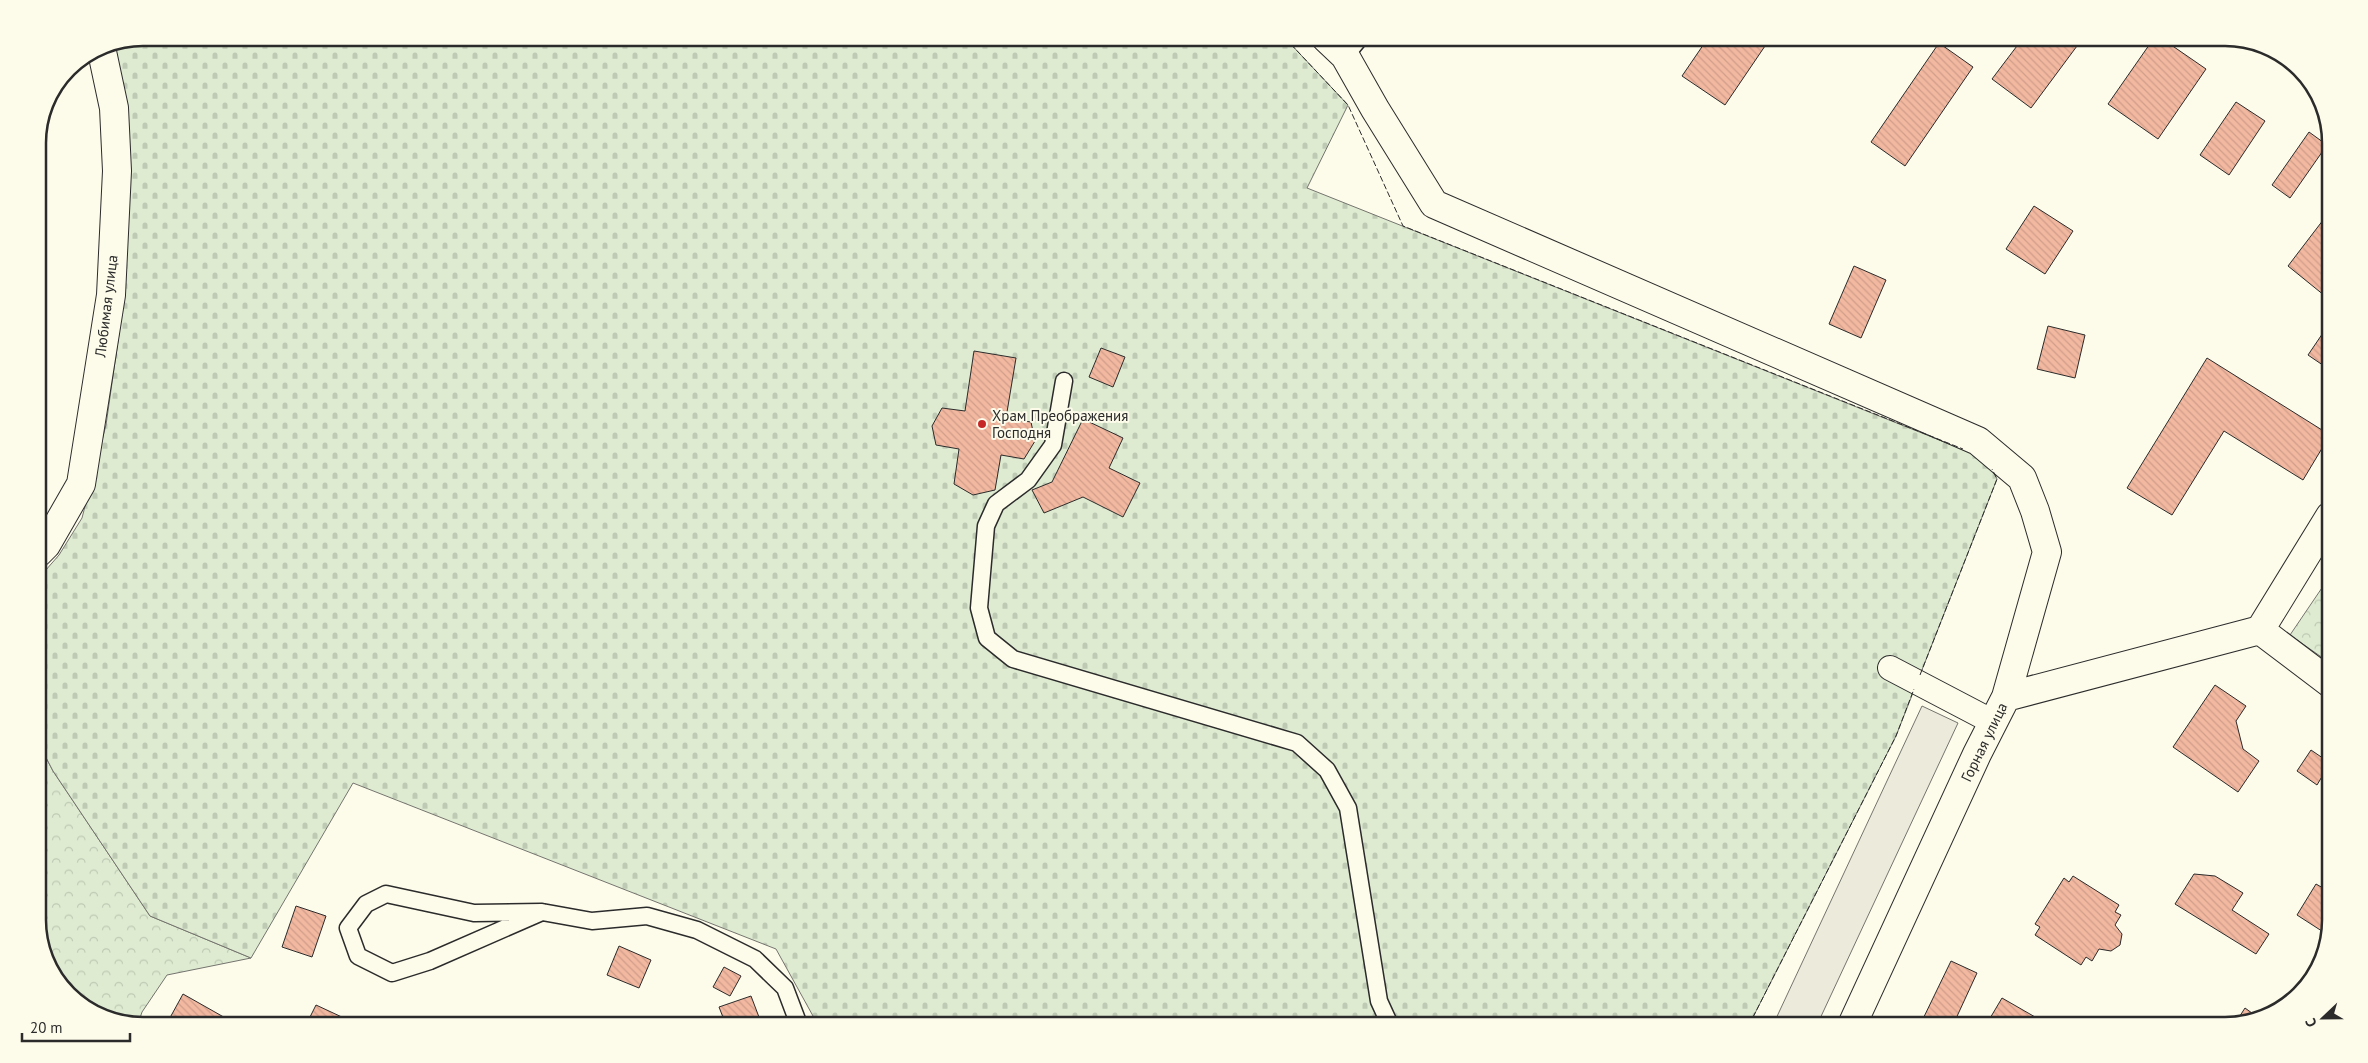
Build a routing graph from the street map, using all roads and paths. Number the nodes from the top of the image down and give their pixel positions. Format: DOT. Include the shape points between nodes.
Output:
graph roads {
  1 [pos="1345,46"];
  2 [pos="103,55"];
  3 [pos="1064,381"];
  4 [pos="2322,529"];
  5 [pos="46,544"];
  6 [pos="2260,630"];
  7 [pos="1890,668"];
  8 [pos="2322,677"];
  9 [pos="2006,697"];
  10 [pos="1993,722"];
  11 [pos="542,912"];
  12 [pos="796,1017"];
  13 [pos="1386,1017"];
  14 [pos="1856,1017"];
  1 -- 9 [label="street" via="1375,109 1434,204 1978,440 2022,478 2048,552"];
  2 -- 5 [label="street, Любимая улица" via="114,108 117,171 111,295 81,484"];
  3 -- 13 [label="lane" via="1053,445 1028,480 996,504 986,526 980,608 987,638 1013,658 1297,743 1327,770 1348,808 1380,1001"];
  4 -- 6 [label="street"];
  6 -- 8 [label="street"];
  6 -- 9 [label="street, Горная улица"];
  7 -- 10 [label="street"];
  9 -- 10 [label="street, Горная улица"];
  10 -- 14 [label="street, Горная улица"];
  11 -- 11 [label="lane" via="474,913 386,894 366,904 348,928 358,956 392,973 430,961"];
  11 -- 12 [label="lane" via="592,921 647,916 696,930 755,960 786,988"];
}
